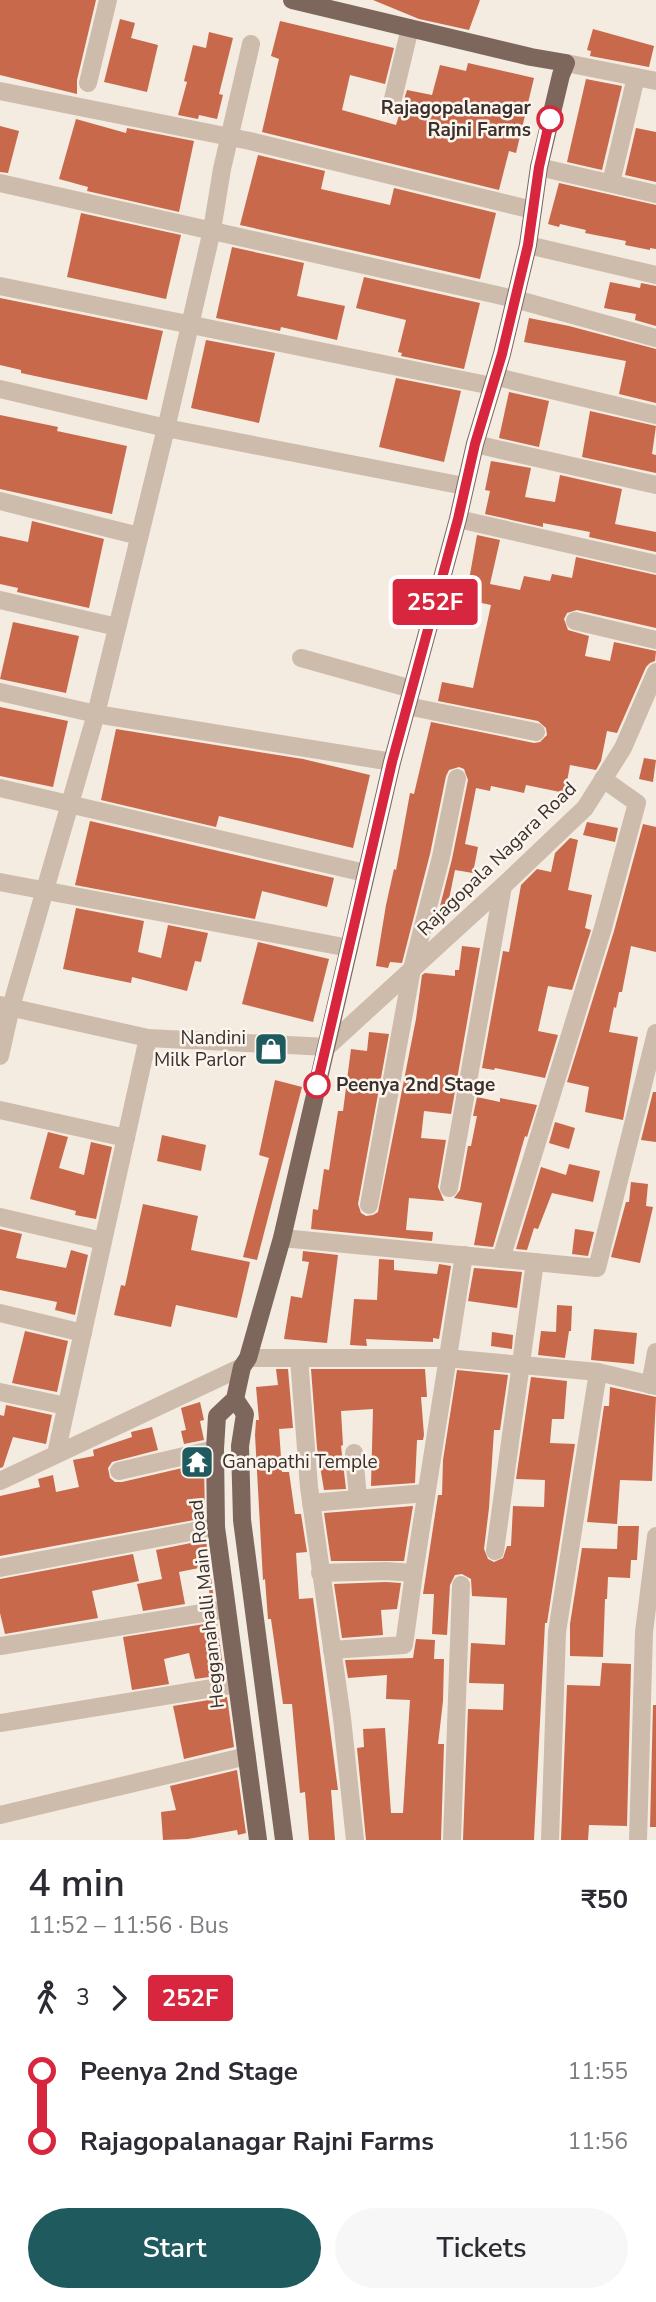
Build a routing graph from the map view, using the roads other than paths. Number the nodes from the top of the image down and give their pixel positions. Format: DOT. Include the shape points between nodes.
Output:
graph roads {
  1 [pos="107,0"];
  2 [pos="292,0"];
  3 [pos="410,28"];
  4 [pos="251,44"];
  5 [pos="566,63"];
  6 [pos="636,77"];
  7 [pos="656,81"];
  8 [pos="88,83"];
  9 [pos="0,91"];
  10 [pos="391,107"];
  11 [pos="230,137"];
  12 [pos="539,167"];
  13 [pos="0,183"];
  14 [pos="611,183"];
  15 [pos="656,194"];
  16 [pos="533,210"];
  17 [pos="212,230"];
  18 [pos="528,245"];
  19 [pos="656,275"];
  20 [pos="0,286"];
  21 [pos="515,299"];
  22 [pos="189,326"];
  23 [pos="656,338"];
  24 [pos="494,382"];
  25 [pos="0,389"];
  26 [pos="656,415"];
  27 [pos="166,428"];
  28 [pos="475,444"];
  29 [pos="656,485"];
  30 [pos="464,486"];
  31 [pos="0,501"];
  32 [pos="458,519"];
  33 [pos="139,537"];
  34 [pos="656,564"];
  35 [pos="0,600"];
  36 [pos="575,621"];
  37 [pos="117,627"];
  38 [pos="656,640"];
  39 [pos="301,658"];
  40 [pos="656,672"];
  41 [pos="0,692"];
  42 [pos="409,697"];
  43 [pos="96,714"];
  44 [pos="536,732"];
  45 [pos="392,762"];
  46 [pos="457,778"];
  47 [pos="603,779"];
  48 [pos="0,788"];
  49 [pos="69,805"];
  50 [pos="365,873"];
  51 [pos="0,882"];
  52 [pos="503,886"];
  53 [pos="44,892"];
  54 [pos="349,948"];
  55 [pos="412,969"];
  56 [pos="5,1006"];
  57 [pos="656,1033"];
  58 [pos="148,1038"];
  59 [pos="327,1046"];
  60 [pos="0,1056"];
  61 [pos="0,1110"];
  62 [pos="126,1138"];
  63 [pos="449,1188"];
  64 [pos="369,1205"];
  65 [pos="0,1217"];
  66 [pos="282,1238"];
  67 [pos="103,1241"];
  68 [pos="464,1255"];
  69 [pos="501,1259"];
  70 [pos="535,1262"];
  71 [pos="0,1313"];
  72 [pos="83,1333"];
  73 [pos="656,1352"];
  74 [pos="299,1358"];
  75 [pos="446,1359"];
  76 [pos="245,1362"];
  77 [pos="519,1366"];
  78 [pos="598,1372"];
  79 [pos="653,1386"];
  80 [pos="0,1392"];
  81 [pos="235,1399"];
  82 [pos="66,1406"];
  83 [pos="215,1449"];
  84 [pos="354,1452"];
  85 [pos="56,1454"];
  86 [pos="119,1471"];
  87 [pos="0,1481"];
  88 [pos="426,1493"];
  89 [pos="358,1499"];
  90 [pos="311,1503"];
  91 [pos="216,1527"];
  92 [pos="656,1536"];
  93 [pos="495,1551"];
  94 [pos="0,1568"];
  95 [pos="320,1573"];
  96 [pos="414,1573"];
  97 [pos="461,1585"];
  98 [pos="651,1606"];
  99 [pos="227,1609"];
  100 [pos="0,1646"];
  101 [pos="332,1650"];
  102 [pos="237,1684"];
  103 [pos="0,1723"];
  104 [pos="247,1756"];
  105 [pos="0,1815"];
  106 [pos="258,1840"];
  107 [pos="284,1840"];
  108 [pos="355,1840"];
  109 [pos="452,1840"];
  110 [pos="550,1840"];
  111 [pos="638,1840"];
  1 -- 8 [label="street"];
  2 -- 3 [label="main road"];
  3 -- 5 [label="main road"];
  3 -- 10 [label="street"];
  4 -- 11 [label="street"];
  5 -- 6 [label="street"];
  5 -- 12 [label="main road, Hegganahalli Main Road"];
  6 -- 7 [label="street"];
  6 -- 14 [label="street"];
  9 -- 11 [label="street"];
  11 -- 16 [label="street"];
  11 -- 17 [label="street"];
  12 -- 14 [label="street"];
  12 -- 16 [label="main road, Hegganahalli Main Road"];
  13 -- 17 [label="street"];
  14 -- 15 [label="street"];
  16 -- 18 [label="main road, Hegganahalli Main Road"];
  17 -- 21 [label="street"];
  17 -- 22 [label="street"];
  18 -- 19 [label="street"];
  18 -- 21 [label="main road, Hegganahalli Main Road"];
  20 -- 22 [label="street"];
  21 -- 23 [label="street"];
  21 -- 24 [label="main road, Hegganahalli Main Road"];
  22 -- 24 [label="street"];
  22 -- 27 [label="street"];
  24 -- 26 [label="street"];
  24 -- 28 [label="main road, Hegganahalli Main Road"];
  25 -- 27 [label="street"];
  27 -- 30 [label="street"];
  27 -- 33 [label="street"];
  28 -- 29 [label="street"];
  28 -- 30 [label="main road, Hegganahalli Main Road"];
  30 -- 32 [label="main road, Hegganahalli Main Road"];
  31 -- 33 [label="street"];
  32 -- 34 [label="street"];
  32 -- 42 [label="main road, Hegganahalli Main Road"];
  33 -- 37 [label="street"];
  35 -- 37 [label="street"];
  36 -- 38 [label="street"];
  37 -- 43 [label="street"];
  39 -- 42 [label="street"];
  40 -- 47 [label="street, Rajagopala Nagara Road" via="624,748"];
  41 -- 43 [label="street"];
  42 -- 44 [label="street"];
  42 -- 45 [label="main road, Hegganahalli Main Road"];
  43 -- 45 [label="street"];
  43 -- 49 [label="street"];
  45 -- 50 [label="main road, Hegganahalli Main Road"];
  46 -- 55 [label="street"];
  47 -- 52 [label="street, Rajagopala Nagara Road" via="585,808"];
  47 -- 69 [label="street" via="637,803"];
  48 -- 49 [label="street"];
  49 -- 50 [label="street"];
  49 -- 53 [label="street"];
  50 -- 54 [label="main road, Hegganahalli Main Road"];
  51 -- 53 [label="street"];
  52 -- 55 [label="street, Rajagopala Nagara Road"];
  52 -- 63 [label="street"];
  53 -- 54 [label="street"];
  53 -- 56 [label="street"];
  54 -- 59 [label="main road, Hegganahalli Main Road"];
  55 -- 59 [label="street, Rajagopala Nagara Road"];
  55 -- 64 [label="street"];
  56 -- 58 [label="street"];
  56 -- 60 [label="street"];
  57 -- 70 [label="street" via="597,1268"];
  58 -- 59 [label="street"];
  58 -- 62 [label="street"];
  59 -- 66 [label="main road, Hegganahalli Main Road"];
  61 -- 62 [label="street"];
  62 -- 67 [label="street"];
  65 -- 67 [label="street"];
  66 -- 68 [label="street"];
  66 -- 76 [label="main road, Hegganahalli Main Road"];
  67 -- 72 [label="street"];
  68 -- 69 [label="street"];
  68 -- 75 [label="street"];
  69 -- 70 [label="street"];
  70 -- 77 [label="street"];
  71 -- 72 [label="street"];
  72 -- 82 [label="street"];
  73 -- 79 [label="street"];
  74 -- 75 [label="street"];
  74 -- 76 [label="street"];
  74 -- 90 [label="street"];
  75 -- 77 [label="street"];
  75 -- 88 [label="street"];
  76 -- 81 [label="main road, Hegganahalli Main Road"];
  76 -- 85 [label="street"];
  77 -- 78 [label="street"];
  77 -- 93 [label="street"];
  78 -- 79 [label="street"];
  78 -- 110 [label="street" via="557,1632"];
  80 -- 82 [label="street"];
  81 -- 83 [label="main road, Hegganahalli Main Road" via="217,1416"];
  81 -- 107 [label="main road" via="244,1414 242,1520"];
  82 -- 85 [label="street"];
  83 -- 86 [label="street"];
  83 -- 91 [label="main road, Hegganahalli Main Road"];
  84 -- 89 [label="street"];
  85 -- 87 [label="street"];
  88 -- 89 [label="street"];
  88 -- 96 [label="street"];
  89 -- 90 [label="street"];
  90 -- 95 [label="street"];
  91 -- 94 [label="street"];
  91 -- 99 [label="main road, Hegganahalli Main Road"];
  92 -- 98 [label="street"];
  95 -- 96 [label="street"];
  95 -- 101 [label="street"];
  96 -- 101 [label="street" via="404,1645"];
  97 -- 109 [label="street"];
  98 -- 111 [label="street"];
  99 -- 100 [label="street"];
  99 -- 102 [label="main road, Hegganahalli Main Road"];
  101 -- 108 [label="street"];
  102 -- 103 [label="street"];
  102 -- 104 [label="main road, Hegganahalli Main Road"];
  104 -- 105 [label="street"];
  104 -- 106 [label="main road, Hegganahalli Main Road"];
}
